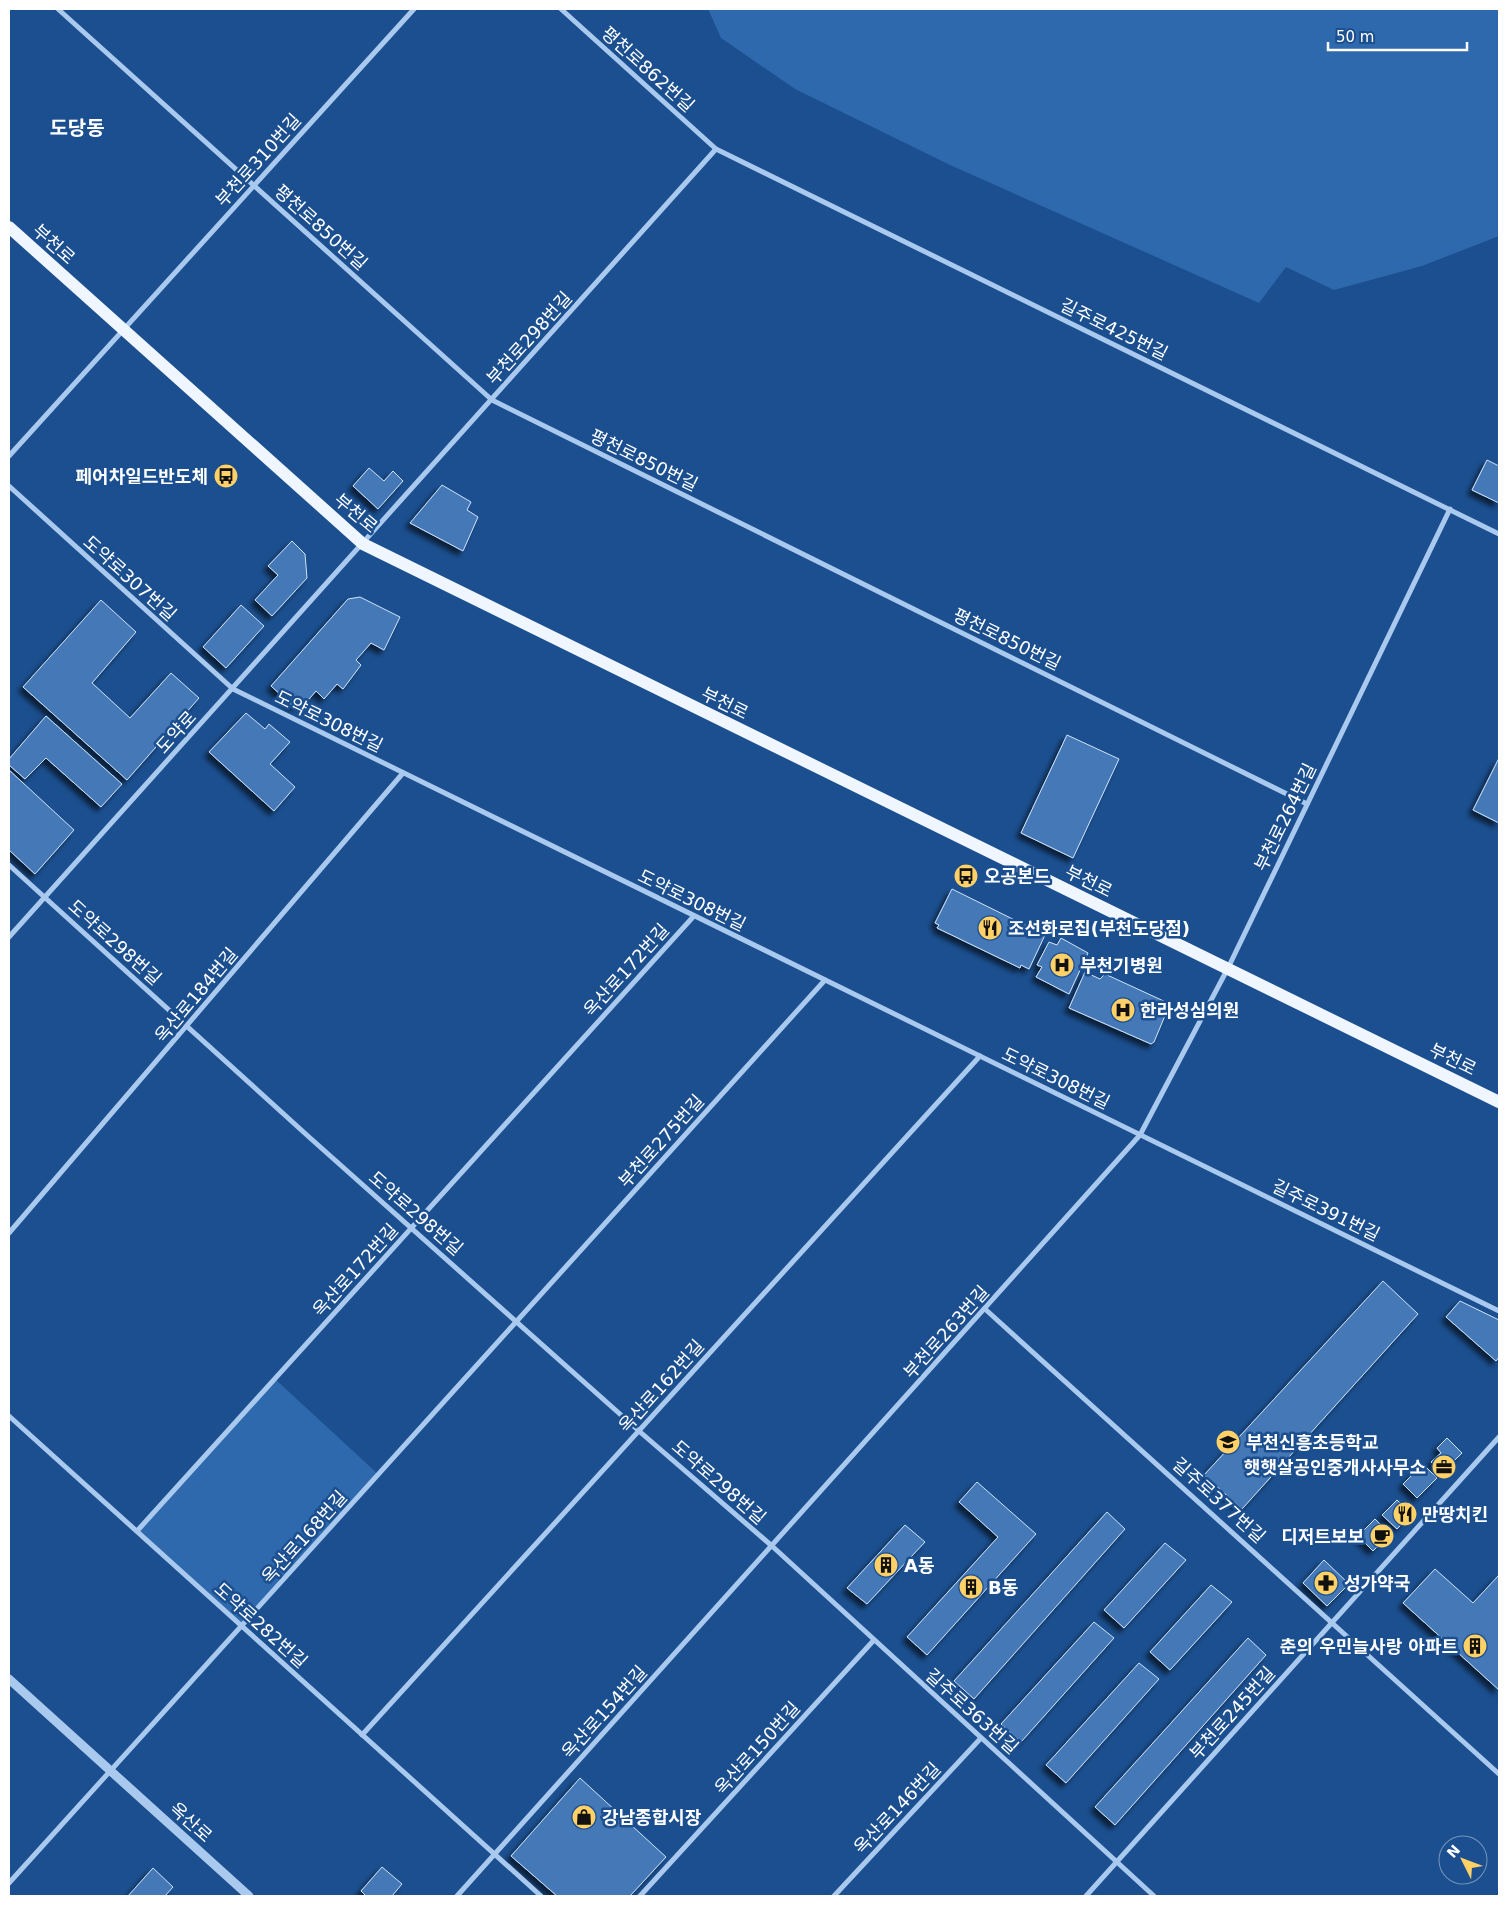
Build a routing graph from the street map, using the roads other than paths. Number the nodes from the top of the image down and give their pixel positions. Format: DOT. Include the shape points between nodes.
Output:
graph roads {
  1 [pos="58,9"];
  2 [pos="414,9"];
  3 [pos="561,9"];
  4 [pos="716,149"];
  5 [pos="254,185"];
  6 [pos="9,227"];
  7 [pos="124,330"];
  8 [pos="492,400"];
  9 [pos="9,456"];
  10 [pos="9,486"];
  11 [pos="1450,509"];
  12 [pos="1499,534"];
  13 [pos="363,544"];
  14 [pos="233,689"];
  15 [pos="403,773"];
  16 [pos="1307,804"];
  17 [pos="9,865"];
  18 [pos="44,898"];
  19 [pos="693,917"];
  20 [pos="9,937"];
  21 [pos="1228,968"];
  22 [pos="825,980"];
  23 [pos="188,1026"];
  24 [pos="980,1056"];
  25 [pos="1499,1102"];
  26 [pos="1140,1135"];
  27 [pos="412,1228"];
  28 [pos="9,1233"];
  29 [pos="985,1309"];
  30 [pos="1499,1311"];
  31 [pos="517,1321"];
  32 [pos="9,1416"];
  33 [pos="639,1431"];
  34 [pos="1499,1437"];
  35 [pos="138,1531"];
  36 [pos="772,1546"];
  37 [pos="1333,1622"];
  38 [pos="242,1626"];
  39 [pos="874,1640"];
  40 [pos="9,1679"];
  41 [pos="362,1734"];
  42 [pos="981,1738"];
  43 [pos="111,1771"];
  44 [pos="1499,1774"];
  45 [pos="495,1855"];
  46 [pos="1117,1862"];
  47 [pos="9,1883"];
  48 [pos="249,1896"];
  49 [pos="457,1896"];
  50 [pos="541,1896"];
  51 [pos="640,1896"];
  52 [pos="834,1896"];
  53 [pos="1086,1896"];
  54 [pos="1154,1896"];
  1 -- 5 [label="street, 평천로850번길"];
  2 -- 5 [label="street, 부천로310번길"];
  3 -- 4 [label="street, 평천로862번길"];
  4 -- 8 [label="street, 부천로298번길"];
  4 -- 11 [label="street, 길주로425번길"];
  5 -- 7 [label="street, 부천로310번길"];
  5 -- 8 [label="street, 평천로850번길"];
  6 -- 7 [label="main road, 부천로"];
  7 -- 9 [label="street, 부천로310번길"];
  7 -- 13 [label="main road, 부천로"];
  8 -- 13 [label="street, 부천로298번길"];
  8 -- 16 [label="street, 평천로850번길"];
  10 -- 14 [label="street, 도약로307번길"];
  11 -- 12 [label="street, 길주로425번길"];
  11 -- 16 [label="street, 부천로264번길"];
  13 -- 14 [label="street, 도약로"];
  13 -- 21 [label="main road, 부천로"];
  14 -- 15 [label="street, 도약로308번길"];
  14 -- 18 [label="street, 도약로"];
  15 -- 19 [label="street, 도약로308번길"];
  15 -- 23 [label="street, 옥산로184번길"];
  16 -- 21 [label="street, 부천로264번길"];
  17 -- 18 [label="street, 도약로298번길"];
  18 -- 20 [label="street, 도약로"];
  18 -- 23 [label="street, 도약로298번길"];
  19 -- 22 [label="street, 도약로308번길"];
  19 -- 27 [label="street, 옥산로172번길"];
  21 -- 25 [label="main road, 부천로"];
  21 -- 26 [label="street, 부천로264번길"];
  22 -- 24 [label="street, 도약로308번길"];
  22 -- 31 [label="street, 부천로275번길"];
  23 -- 27 [label="street, 도약로298번길"];
  23 -- 28 [label="street, 옥산로184번길"];
  24 -- 26 [label="street, 도약로308번길"];
  24 -- 33 [label="street, 옥산로162번길"];
  26 -- 29 [label="street, 부천로263번길"];
  26 -- 30 [label="street, 길주로391번길"];
  27 -- 31 [label="street, 도약로298번길"];
  27 -- 35 [label="street, 옥산로172번길"];
  29 -- 36 [label="street, 부천로263번길"];
  29 -- 37 [label="street, 길주로377번길"];
  31 -- 33 [label="street, 도약로298번길"];
  31 -- 38 [label="street, 옥산로168번길"];
  32 -- 35 [label="street, 도약로282번길"];
  33 -- 36 [label="street, 도약로298번길"];
  33 -- 41 [label="street, 옥산로162번길"];
  34 -- 37 [label="street, 부천로245번길"];
  35 -- 38 [label="street, 도약로282번길"];
  36 -- 39 [label="street, 길주로363번길"];
  36 -- 45 [label="street, 옥산로154번길"];
  37 -- 44 [label="street, 길주로377번길"];
  37 -- 46 [label="street, 부천로245번길"];
  38 -- 41 [label="street, 도약로282번길"];
  38 -- 43 [label="street, 옥산로168번길"];
  39 -- 42 [label="street, 길주로363번길"];
  39 -- 51 [label="street, 옥산로150번길"];
  40 -- 43 [label="street, 옥산로"];
  41 -- 45 [label="street, 도약로282번길"];
  42 -- 46 [label="street, 길주로363번길"];
  42 -- 52 [label="street, 옥산로146번길"];
  43 -- 47 [label="street"];
  43 -- 48 [label="street, 옥산로"];
  45 -- 49 [label="street, 옥산로154번길"];
  45 -- 50 [label="street, 도약로282번길"];
  46 -- 53 [label="street, 부천로245번길"];
  46 -- 54 [label="street, 길주로363번길"];
}
